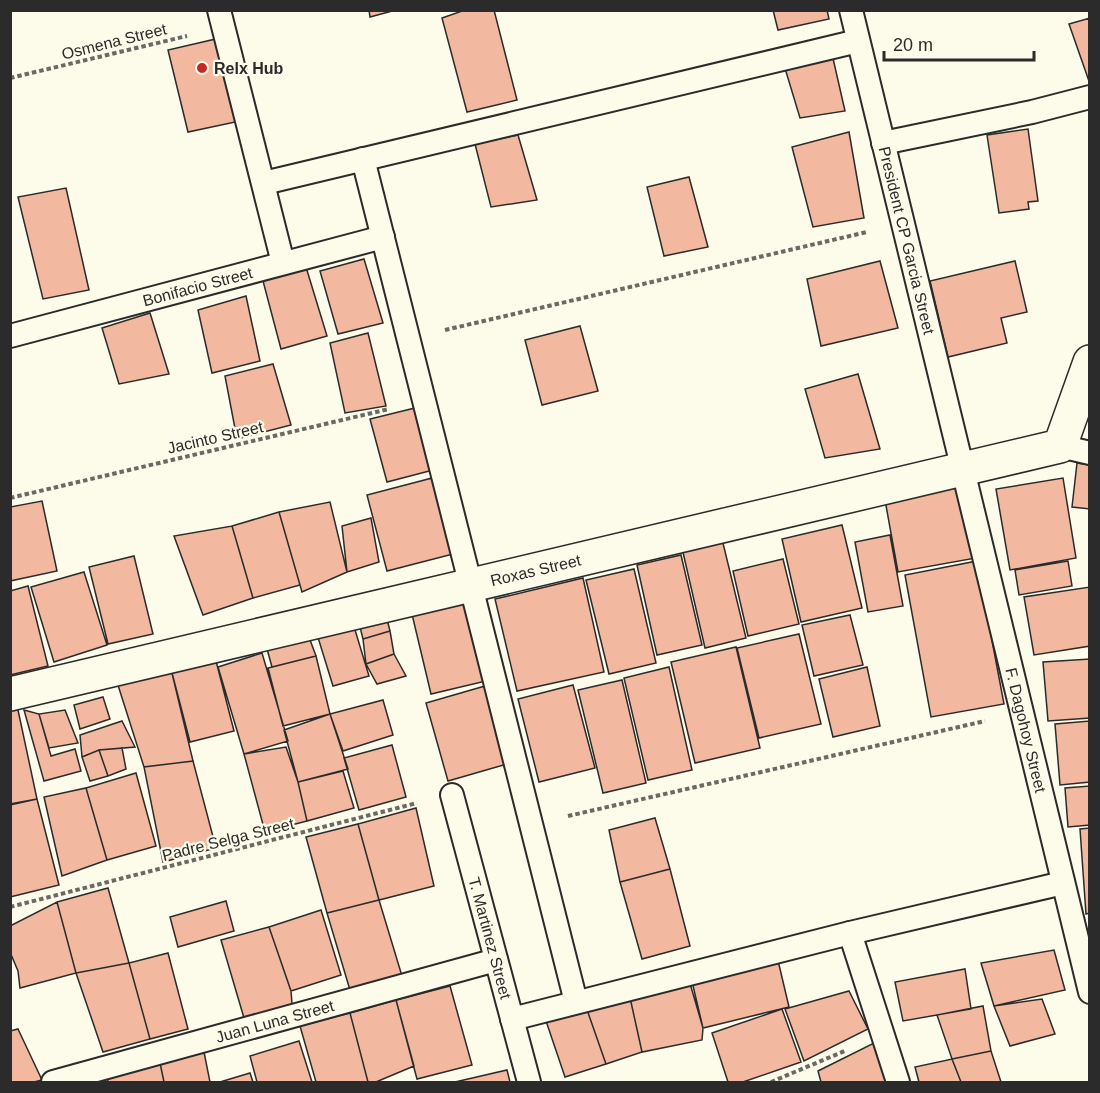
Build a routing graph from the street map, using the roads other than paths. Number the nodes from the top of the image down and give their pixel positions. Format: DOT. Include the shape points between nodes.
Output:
graph roads {
  1 [pos="850,10"];
  2 [pos="221,19"];
  3 [pos="858,41"];
  4 [pos="1089,97"];
  5 [pos="882,143"];
  6 [pos="363,159"];
  7 [pos="264,183"];
  8 [pos="383,237"];
  9 [pos="283,263"];
  10 [pos="10,336"];
  11 [pos="1089,362"];
  12 [pos="1075,449"];
  13 [pos="963,469"];
  14 [pos="471,586"];
  15 [pos="10,694"];
  16 [pos="452,795"];
  17 [pos="1063,883"];
  18 [pos="849,933"];
  19 [pos="496,960"];
  20 [pos="1089,992"];
  21 [pos="576,1002"];
  22 [pos="512,1019"];
  23 [pos="54,1083"];
  24 [pos="529,1083"];
  25 [pos="898,1083"];
  1 -- 3 [label="lane, President CP Garcia Street"];
  2 -- 7 [label="lane"];
  3 -- 5 [label="lane, President CP Garcia Street"];
  3 -- 6 [label="lane"];
  4 -- 5 [label="lane"];
  5 -- 13 [label="lane, President CP Garcia Street"];
  6 -- 7 [label="lane"];
  6 -- 8 [label="lane"];
  7 -- 9 [label="lane"];
  8 -- 9 [label="lane, Bonifacio Street"];
  8 -- 14 [label="lane"];
  9 -- 10 [label="lane, Bonifacio Street"];
  11 -- 12 [label="street"];
  12 -- 13 [label="street, Roxas Street"];
  13 -- 14 [label="street, Roxas Street"];
  13 -- 17 [label="lane, F. Dagohoy Street"];
  14 -- 15 [label="street, Roxas Street"];
  14 -- 21 [label="lane"];
  16 -- 19 [label="lane, T. Martinez Street"];
  17 -- 18 [label="lane"];
  17 -- 20 [label="lane, F. Dagohoy Street"];
  18 -- 21 [label="lane"];
  18 -- 25 [label="lane"];
  19 -- 22 [label="lane, T. Martinez Street"];
  19 -- 23 [label="lane, Juan Luna Street"];
  21 -- 22 [label="lane"];
  22 -- 24 [label="lane, T. Martinez Street"];
}
